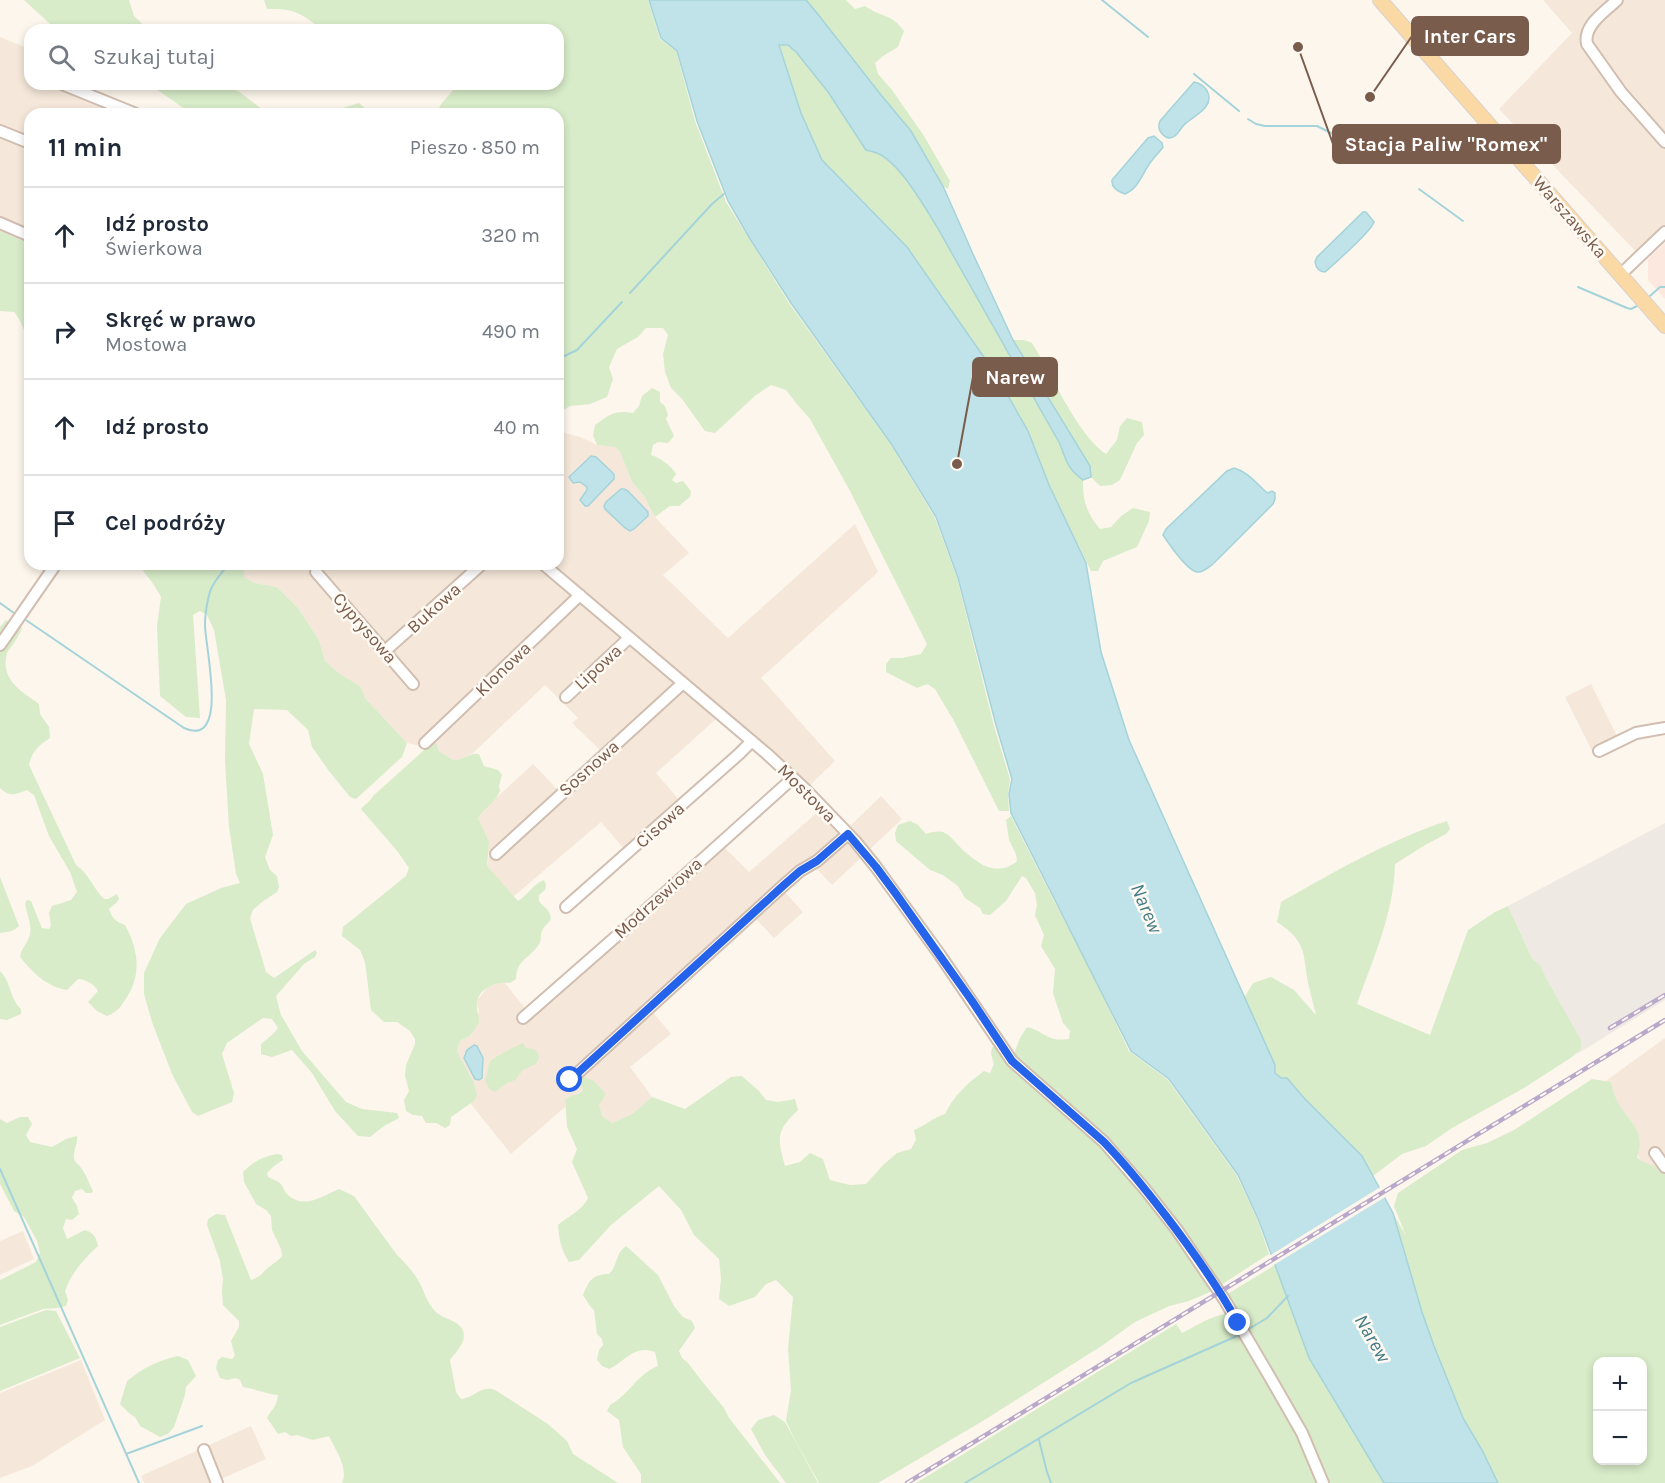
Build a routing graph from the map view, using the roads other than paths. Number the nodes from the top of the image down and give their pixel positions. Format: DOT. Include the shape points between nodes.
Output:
graph roads {
  1 [pos="1380,0"];
  2 [pos="1617,0"];
  3 [pos="77,90"];
  4 [pos="121,108"];
  5 [pos="0,131"];
  6 [pos="24,141"];
  7 [pos="1665,142"];
  8 [pos="0,223"];
  9 [pos="1665,232"];
  10 [pos="24,233"];
  11 [pos="1620,275"];
  12 [pos="1665,326"];
  13 [pos="52,570"];
  14 [pos="475,570"];
  15 [pos="550,570"];
  16 [pos="316,572"];
  17 [pos="580,596"];
  18 [pos="629,638"];
  19 [pos="0,645"];
  20 [pos="385,651"];
  21 [pos="683,683"];
  22 [pos="413,684"];
  23 [pos="566,697"];
  24 [pos="1665,728"];
  25 [pos="752,741"];
  26 [pos="425,742"];
  27 [pos="1599,751"];
  28 [pos="793,778"];
  29 [pos="848,834"];
  30 [pos="496,854"];
  31 [pos="566,907"];
  32 [pos="523,1018"];
  33 [pos="570,1080"];
  34 [pos="204,1449"];
  35 [pos="217,1483"];
  36 [pos="1323,1483"];
  1 -- 11 [label="main road, Warszawska"];
  2 -- 7 [label="street" via="1590,27 1587,44 1621,92"];
  3 -- 4 [label="street"];
  5 -- 6 [label="street"];
  8 -- 10 [label="street"];
  9 -- 11 [label="street"];
  11 -- 12 [label="main road, Warszawska"];
  13 -- 19 [label="street"];
  14 -- 20 [label="street, Bukowa"];
  15 -- 17 [label="street, Mostowa"];
  16 -- 20 [label="street, Cyprysowa"];
  17 -- 18 [label="street, Mostowa"];
  17 -- 26 [label="street, Klonowa"];
  18 -- 21 [label="street, Mostowa"];
  18 -- 23 [label="street, Lipowa"];
  20 -- 22 [label="street, Cyprysowa"];
  21 -- 25 [label="street, Mostowa"];
  21 -- 30 [label="street, Sosnowa"];
  24 -- 27 [label="street" via="1636,733"];
  25 -- 28 [label="street, Mostowa"];
  25 -- 31 [label="street, Cisowa"];
  28 -- 29 [label="street, Mostowa"];
  28 -- 32 [label="street, Modrzewiowa"];
  29 -- 33 [label="street" via="784,885"];
  29 -- 36 [label="street, Mostowa" via="903,903 1012,1061 1118,1156 1177,1230 1212,1280 1302,1433"];
  34 -- 35 [label="street"];
}
